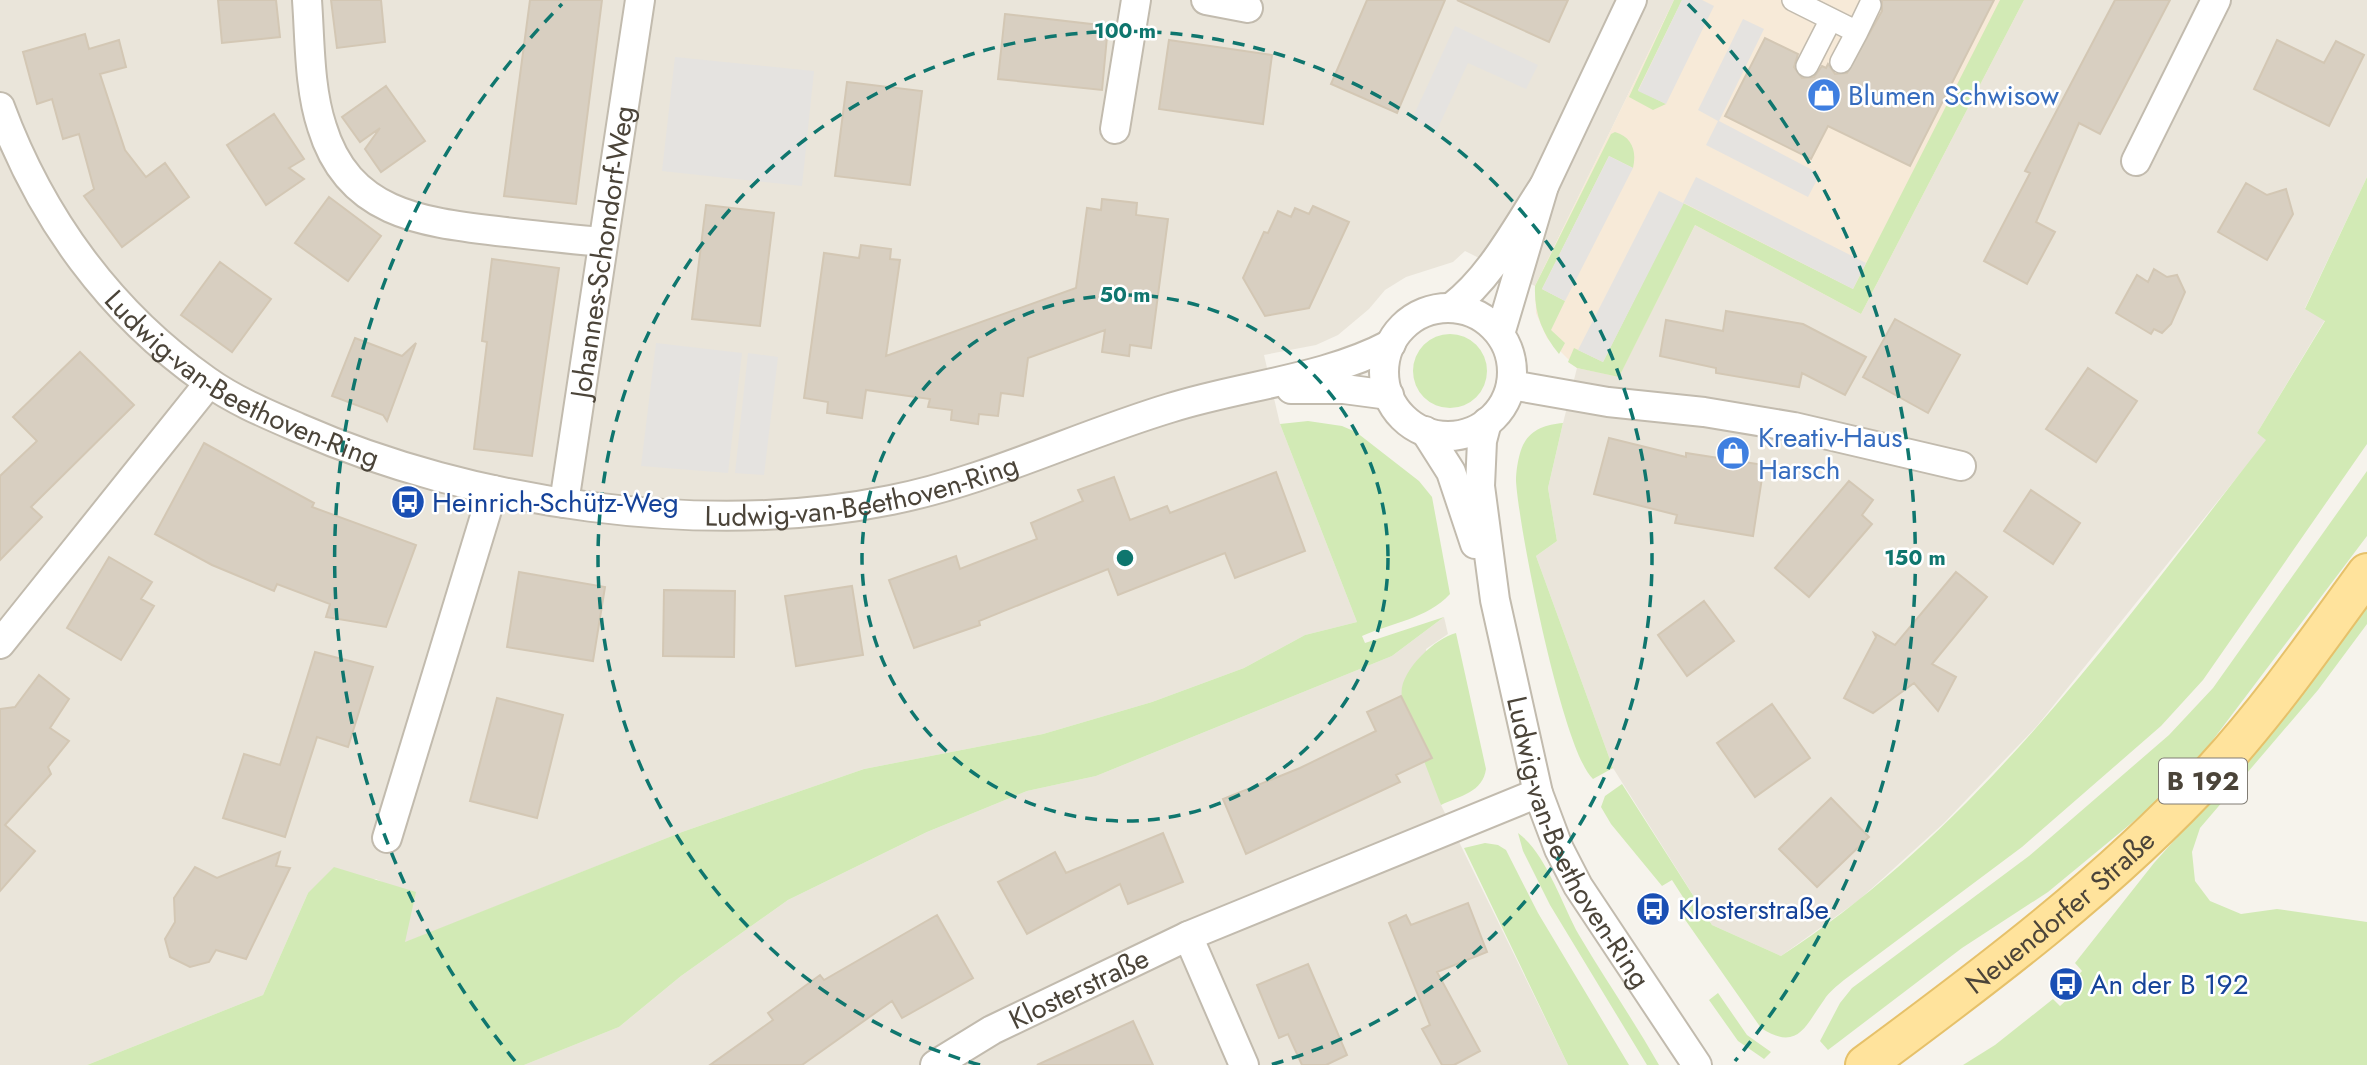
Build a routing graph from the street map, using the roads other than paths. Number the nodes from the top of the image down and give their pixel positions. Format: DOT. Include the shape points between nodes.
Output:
graph roads {
  1 [pos="307,0"];
  2 [pos="640,0"];
  3 [pos="1136,0"];
  4 [pos="1206,0"];
  5 [pos="1632,0"];
  6 [pos="1793,0"];
  7 [pos="2216,0"];
  8 [pos="1870,5"];
  9 [pos="1248,8"];
  10 [pos="1831,19"];
  11 [pos="1857,32"];
  12 [pos="1841,62"];
  13 [pos="1807,66"];
  14 [pos="0,107"];
  15 [pos="1115,129"];
  16 [pos="2136,161"];
  17 [pos="10,164"];
  18 [pos="1544,186"];
  19 [pos="603,242"];
  20 [pos="1452,307"];
  21 [pos="1500,334"];
  22 [pos="1391,344"];
  23 [pos="209,383"];
  24 [pos="1511,385"];
  25 [pos="1247,389"];
  26 [pos="1389,395"];
  27 [pos="1487,422"];
  28 [pos="1425,431"];
  29 [pos="1961,466"];
  30 [pos="493,490"];
  31 [pos="564,503"];
  32 [pos="2367,573"];
  33 [pos="1495,600"];
  34 [pos="0,644"];
  35 [pos="1538,793"];
  36 [pos="387,838"];
  37 [pos="1188,936"];
  38 [pos="935,1065"];
  39 [pos="1244,1065"];
  40 [pos="1698,1065"];
  41 [pos="1865,1065"];
  1 -- 19 [label="street" via="321,126 336,160 370,197 400,214 437,224"];
  2 -- 19 [label="street, Johannes-Schondorf-Weg"];
  3 -- 15 [label="street"];
  4 -- 9 [label="street"];
  5 -- 18 [label="street, Ludwig-van-Beethoven-Ring"];
  6 -- 10 [label="street"];
  7 -- 16 [label="street"];
  8 -- 11 [label="street"];
  10 -- 11 [label="street"];
  10 -- 13 [label="street"];
  11 -- 12 [label="street"];
  14 -- 17 [label="street, Ludwig-van-Beethoven-Ring"];
  17 -- 23 [label="street, Ludwig-van-Beethoven-Ring" via="97,281 155,339"];
  18 -- 20 [label="street, Ludwig-van-Beethoven-Ring" via="1489,270"];
  18 -- 21 [label="street, Ludwig-van-Beethoven-Ring"];
  19 -- 31 [label="street, Johannes-Schondorf-Weg"];
  20 -- 21 [label="street" via="1483,317"];
  20 -- 22 [label="street, Ludwig-van-Beethoven-Ring" via="1416,317"];
  21 -- 24 [label="street" via="1512,363"];
  22 -- 25 [label="street, Ludwig-van-Beethoven-Ring" via="1343,364"];
  22 -- 26 [label="street" via="1385,374"];
  23 -- 30 [label="street, Ludwig-van-Beethoven-Ring" via="345,448 408,470"];
  23 -- 34 [label="street"];
  24 -- 27 [label="street, Ludwig-van-Beethoven-Ring" via="1500,409"];
  24 -- 29 [label="street" via="1794,427"];
  25 -- 26 [label="street, Ludwig-van-Beethoven-Ring" via="1344,388"];
  25 -- 31 [label="street, Ludwig-van-Beethoven-Ring" via="1174,406 957,483 892,500 782,514 674,513"];
  26 -- 28 [label="street, Ludwig-van-Beethoven-Ring" via="1401,415"];
  27 -- 28 [label="street" via="1452,436"];
  27 -- 33 [label="street, Ludwig-van-Beethoven-Ring" via="1480,486"];
  28 -- 33 [label="street, Ludwig-van-Beethoven-Ring" via="1451,472"];
  30 -- 31 [label="street, Ludwig-van-Beethoven-Ring"];
  30 -- 36 [label="street"];
  32 -- 41 [label="main road, Neuendorfer Straße / B 192" via="2297,670 2231,750 2142,843 2005,959"];
  33 -- 35 [label="street, Ludwig-van-Beethoven-Ring"];
  35 -- 37 [label="street, Klosterstraße"];
  35 -- 40 [label="street, Ludwig-van-Beethoven-Ring" via="1578,886"];
  37 -- 38 [label="street, Klosterstraße" via="992,1030"];
  37 -- 39 [label="street"];
}
